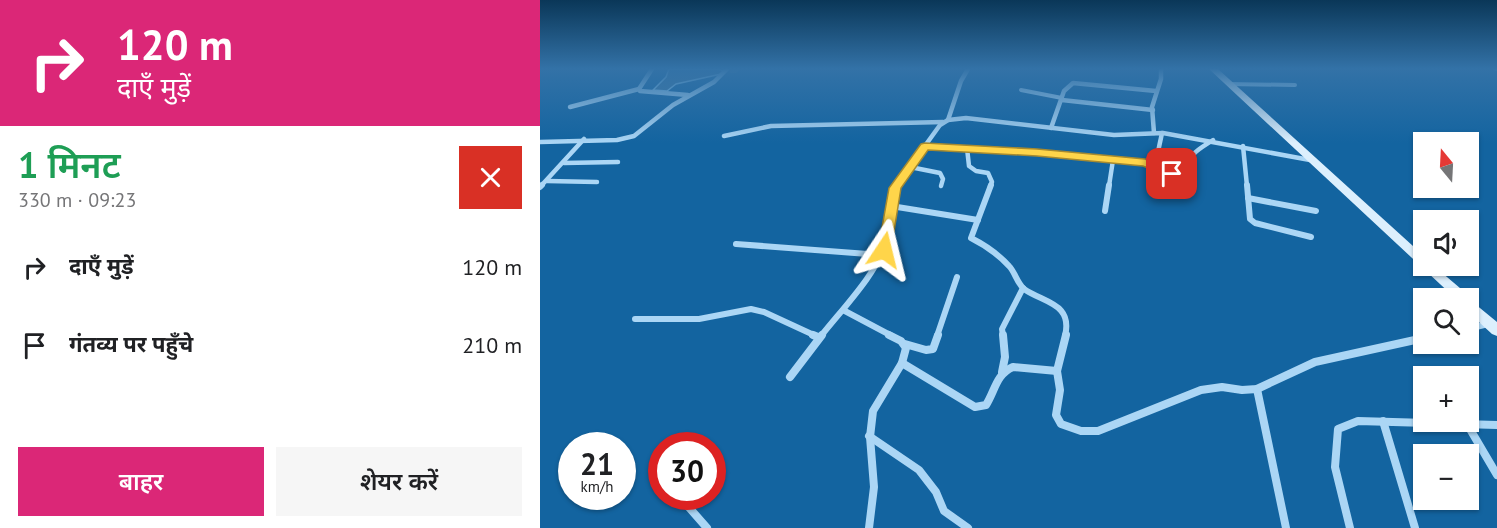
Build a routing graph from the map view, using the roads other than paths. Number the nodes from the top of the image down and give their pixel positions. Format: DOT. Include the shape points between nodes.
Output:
graph roads {
  1 [pos="621,94"];
  2 [pos="669,94"];
  3 [pos="956,94"];
  4 [pos="1038,94"];
  5 [pos="1064,94"];
  6 [pos="1156,94"];
  7 [pos="1239,94"];
  8 [pos="689,95"];
  9 [pos="1062,99"];
  10 [pos="570,107"];
  11 [pos="1153,110"];
  12 [pos="946,121"];
  13 [pos="1051,128"];
  14 [pos="1154,133"];
  15 [pos="1162,133"];
  16 [pos="724,136"];
  17 [pos="584,139"];
  18 [pos="1213,140"];
  19 [pos="540,142"];
  20 [pos="1243,146"];
  21 [pos="925,147"];
  22 [pos="967,148"];
  23 [pos="1113,160"];
  24 [pos="1310,160"];
  25 [pos="618,162"];
  26 [pos="564,163"];
  27 [pos="1155,166"];
  28 [pos="910,167"];
  29 [pos="547,181"];
  30 [pos="597,182"];
  31 [pos="540,186"];
  32 [pos="941,187"];
  33 [pos="1248,198"];
  34 [pos="891,206"];
  35 [pos="1105,211"];
  36 [pos="1316,211"];
  37 [pos="978,220"];
  38 [pos="1311,237"];
  39 [pos="736,244"];
  40 [pos="1413,253"];
  41 [pos="881,255"];
  42 [pos="1438,276"];
  43 [pos="957,277"];
  44 [pos="1023,288"];
  45 [pos="1452,288"];
  46 [pos="843,310"];
  47 [pos="1479,314"];
  48 [pos="635,319"];
  49 [pos="1494,327"];
  50 [pos="1479,328"];
  51 [pos="819,337"];
  52 [pos="1413,340"];
  53 [pos="905,345"];
  54 [pos="902,363"];
  55 [pos="1056,371"];
  56 [pos="1002,372"];
  57 [pos="790,377"];
  58 [pos="1257,389"];
  59 [pos="1383,422"];
  60 [pos="1413,423"];
  61 [pos="1479,424"];
  62 [pos="1497,425"];
  63 [pos="1472,432"];
  64 [pos="869,436"];
  65 [pos="1497,475"];
  66 [pos="691,510"];
  67 [pos="707,528"];
  68 [pos="868,528"];
  69 [pos="968,528"];
  70 [pos="1286,528"];
  71 [pos="1350,528"];
  72 [pos="1415,528"];
  1 -- 10 [label="street"];
  2 -- 8 [label="street"];
  3 -- 12 [label="street"];
  4 -- 9 [label="lane"];
  5 -- 9 [label="street"];
  6 -- 11 [label="street"];
  7 -- 24 [label="street"];
  8 -- 17 [label="street" via="640,134 622,139"];
  9 -- 11 [label="street"];
  9 -- 13 [label="street"];
  11 -- 14 [label="street"];
  12 -- 13 [label="street" via="973,118"];
  12 -- 16 [label="street" via="771,126"];
  12 -- 21 [label="street"];
  13 -- 14 [label="street" via="1114,135"];
  14 -- 15 [label="street"];
  15 -- 18 [label="street"];
  15 -- 27 [label="street"];
  17 -- 19 [label="street"];
  17 -- 26 [label="street"];
  18 -- 20 [label="street"];
  18 -- 27 [label="street" via="1189,157 1184,173 1172,174"];
  20 -- 24 [label="street"];
  20 -- 33 [label="street"];
  21 -- 22 [label="street"];
  21 -- 28 [label="street"];
  22 -- 23 [label="street"];
  22 -- 37 [label="street" via="972,169 992,177"];
  23 -- 27 [label="street"];
  23 -- 35 [label="street"];
  24 -- 40 [label="street"];
  25 -- 26 [label="street"];
  26 -- 29 [label="street"];
  28 -- 32 [label="street" via="940,173"];
  28 -- 34 [label="street" via="897,183"];
  29 -- 30 [label="street"];
  29 -- 31 [label="street"];
  33 -- 36 [label="street"];
  33 -- 38 [label="street" via="1252,222"];
  34 -- 37 [label="street"];
  34 -- 41 [label="street"];
  37 -- 44 [label="street" via="971,238 1009,266"];
  39 -- 41 [label="street"];
  41 -- 46 [label="street"];
  42 -- 45 [label="street"];
  43 -- 53 [label="street" via="933,349"];
  44 -- 55 [label="street" via="1052,303 1067,318"];
  44 -- 56 [label="street" via="1002,328"];
  46 -- 51 [label="street"];
  46 -- 53 [label="street"];
  47 -- 49 [label="street"];
  48 -- 51 [label="street" via="699,319 751,309"];
  49 -- 50 [label="street"];
  51 -- 57 [label="street"];
  52 -- 58 [label="street" via="1315,362"];
  53 -- 54 [label="street"];
  54 -- 56 [label="street" via="975,407 986,405"];
  54 -- 64 [label="street" via="873,411"];
  55 -- 56 [label="street" via="1013,367"];
  55 -- 58 [label="street" via="1060,390 1058,421 1091,432 1202,390"];
  58 -- 70 [label="street"];
  59 -- 60 [label="street"];
  59 -- 71 [label="street" via="1358,421 1338,429 1333,448 1336,481"];
  59 -- 72 [label="street"];
  61 -- 62 [label="street"];
  63 -- 65 [label="street"];
  64 -- 68 [label="street" via="874,480"];
  64 -- 69 [label="street" via="919,470 936,492 944,511"];
  66 -- 67 [label="street"];
}
